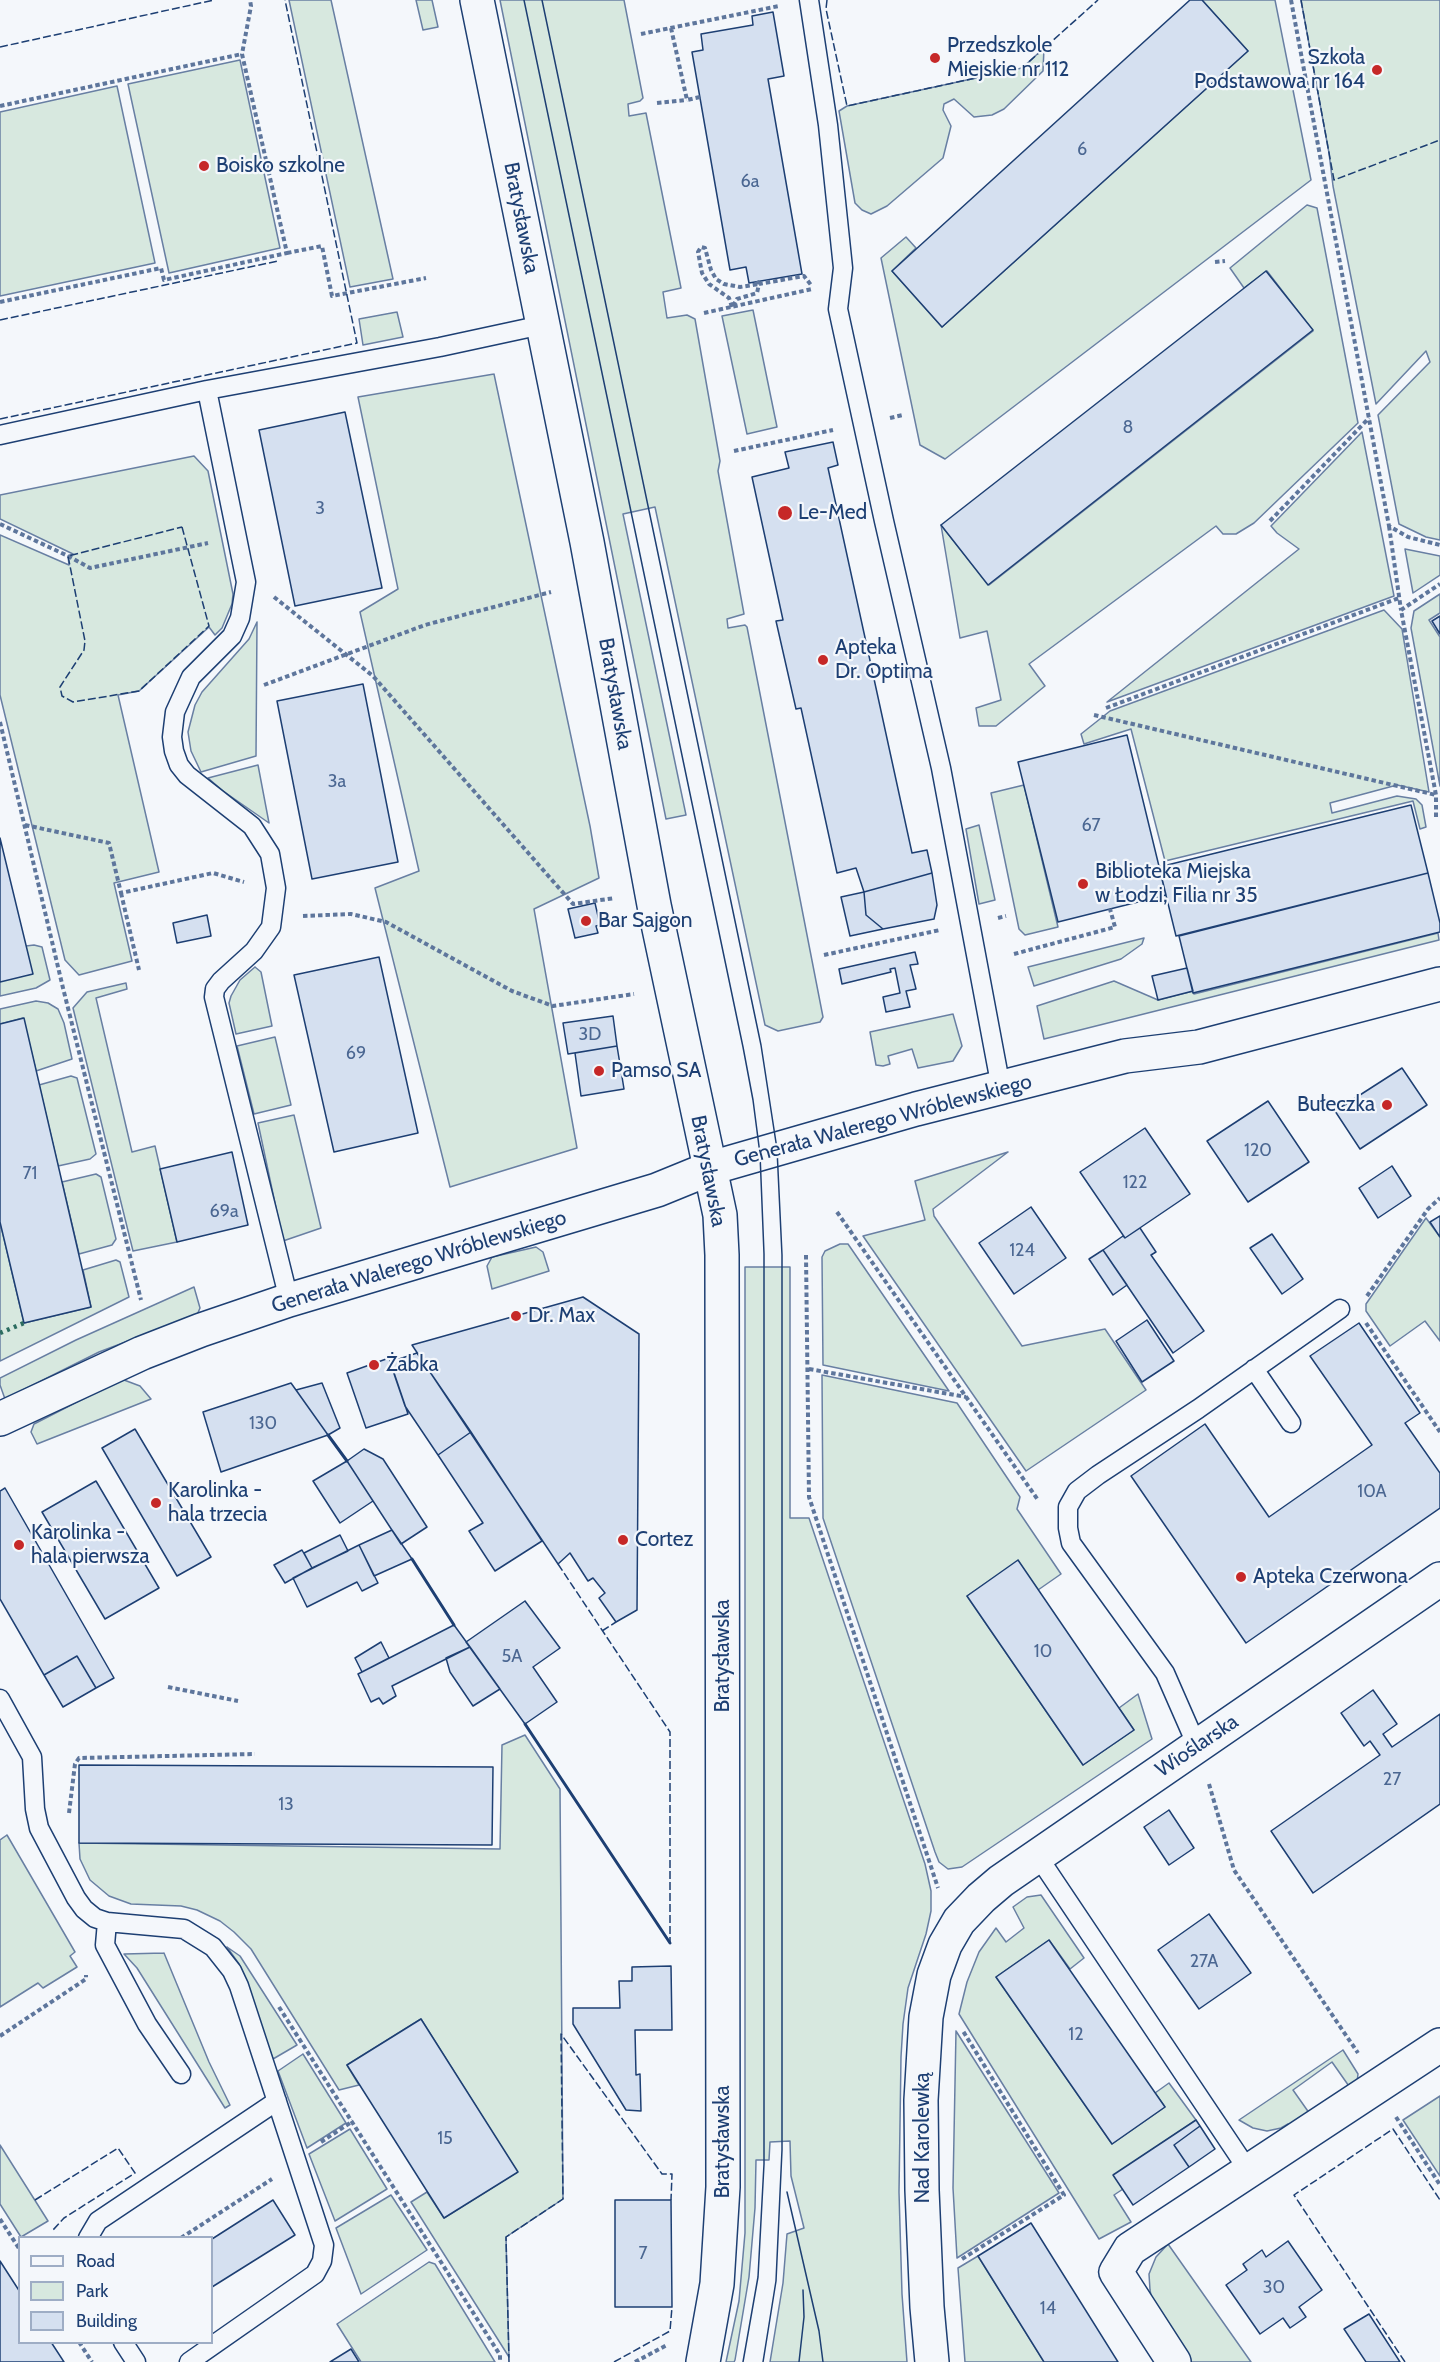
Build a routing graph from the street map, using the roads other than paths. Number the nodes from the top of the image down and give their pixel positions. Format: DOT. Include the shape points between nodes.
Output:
graph roads {
  1 [pos="477,0"];
  2 [pos="809,0"];
  3 [pos="542,325"];
  4 [pos="207,390"];
  5 [pos="0,435"];
  6 [pos="1440,984"];
  7 [pos="1001,1088"];
  8 [pos="711,1168"];
  9 [pos="289,1300"];
  10 [pos="1348,1310"];
  11 [pos="1254,1369"];
  12 [pos="0,1419"];
  13 [pos="1291,1423"];
  14 [pos="1440,1579"];
  15 [pos="0,1699"];
  16 [pos="1197,1746"];
  17 [pos="1037,1855"];
  18 [pos="950,1909"];
  19 [pos="106,1922"];
  20 [pos="1440,2045"];
  21 [pos="181,2074"];
  22 [pos="277,2101"];
  23 [pos="1248,2170"];
  24 [pos="89,2236"];
  25 [pos="124,2344"];
  26 [pos="136,2362"];
  27 [pos="189,2362"];
  28 [pos="703,2362"];
  29 [pos="933,2362"];
  30 [pos="1174,2362"];
  1 -- 3 [label="street, Bratysławska"];
  2 -- 7 [label="lane" via="828,125 843,268 838,309 940,768"];
  3 -- 4 [label="lane"];
  3 -- 8 [label="street, Bratysławska" via="587,542 656,917"];
  4 -- 5 [label="lane"];
  4 -- 9 [label="lane" via="246,582 240,618 232,636 201,665 184,689 173,725 174,752 179,765 200,786 252,826 270,854 276,891 271,927 254,951 221,981 214,997"];
  6 -- 7 [label="street, Generała Walerego Wróblewskiego" via="1199,1047 1125,1056"];
  7 -- 8 [label="street, Generała Walerego Wróblewskiego"];
  8 -- 9 [label="street, Generała Walerego Wróblewskiego" via="657,1190"];
  8 -- 28 [label="street, Bratysławska" via="720,1215 722,1255 723,2187 717,2284"];
  9 -- 12 [label="street, Generała Walerego Wróblewskiego" via="142,1353"];
  10 -- 11 [label="lane"];
  11 -- 13 [label="lane"];
  11 -- 16 [label="lane" via="1098,1475 1077,1491 1068,1507 1071,1543 1165,1673"];
  14 -- 16 [label="street, Wioślarska"];
  15 -- 19 [label="lane" via="32,1757 35,1809 42,1835 75,1898 95,1918"];
  16 -- 17 [label="street, Wioślarska"];
  17 -- 18 [label="street, Wioślarska" via="1001,1881"];
  17 -- 23 [label="lane"];
  18 -- 29 [label="street, Nad Karolewką" via="926,2017 921,2100 927,2307"];
  19 -- 21 [label="lane" via="105,1945 147,2024"];
  19 -- 22 [label="lane" via="184,1929 213,1947 239,1986"];
  20 -- 23 [label="street"];
  22 -- 24 [label="lane" via="98,2221"];
  22 -- 27 [label="lane" via="324,2245 322,2261 315,2274"];
  23 -- 30 [label="street" via="1130,2249 1116,2272"];
  25 -- 26 [label="lane"];
}
